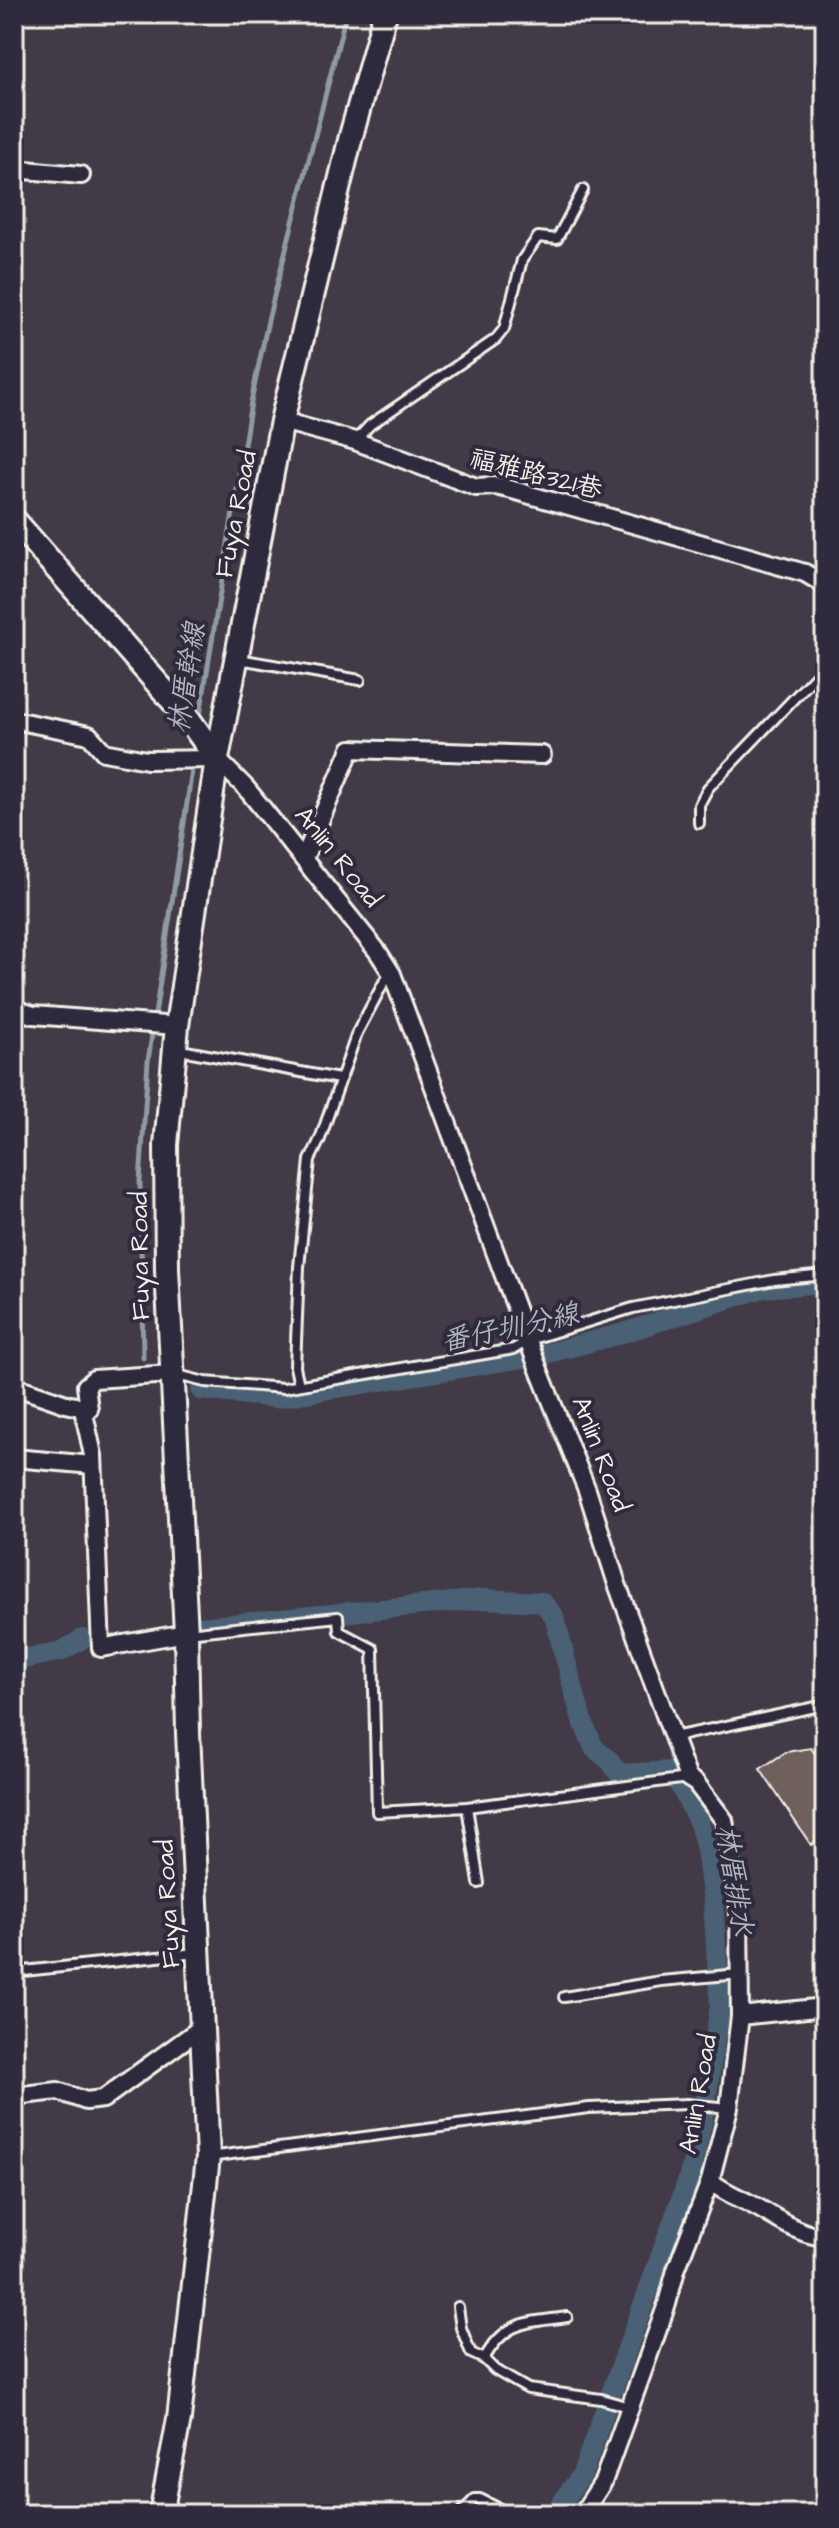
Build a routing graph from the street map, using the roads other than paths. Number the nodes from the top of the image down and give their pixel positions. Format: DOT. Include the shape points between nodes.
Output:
graph roads {
  1 [pos="385,14"];
  2 [pos="14,169"];
  3 [pos="81,175"];
  4 [pos="583,190"];
  5 [pos="282,421"];
  6 [pos="355,441"];
  7 [pos="14,520"];
  8 [pos="825,585"];
  9 [pos="237,659"];
  10 [pos="825,666"];
  11 [pos="360,680"];
  12 [pos="14,720"];
  13 [pos="209,754"];
  14 [pos="542,755"];
  15 [pos="699,823"];
  16 [pos="304,858"];
  17 [pos="392,974"];
  18 [pos="14,1009"];
  19 [pos="171,1025"];
  20 [pos="175,1049"];
  21 [pos="339,1079"];
  22 [pos="825,1275"];
  23 [pos="530,1344"];
  24 [pos="172,1374"];
  25 [pos="299,1385"];
  26 [pos="14,1386"];
  27 [pos="83,1409"];
  28 [pos="14,1458"];
  29 [pos="93,1465"];
  30 [pos="186,1633"];
  31 [pos="825,1705"];
  32 [pos="673,1737"];
  33 [pos="688,1778"];
  34 [pos="467,1807"];
  35 [pos="479,1883"];
  36 [pos="198,1953"];
  37 [pos="14,1972"];
  38 [pos="740,1974"];
  39 [pos="564,1997"];
  40 [pos="825,2007"];
  41 [pos="740,2016"];
  42 [pos="201,2028"];
  43 [pos="14,2069"];
  44 [pos="16,2095"];
  45 [pos="729,2108"];
  46 [pos="208,2157"];
  47 [pos="710,2181"];
  48 [pos="825,2237"];
  49 [pos="458,2307"];
  50 [pos="567,2317"];
  51 [pos="484,2359"];
  52 [pos="629,2407"];
  53 [pos="825,2465"];
  54 [pos="161,2514"];
  55 [pos="460,2514"];
  56 [pos="510,2514"];
  57 [pos="582,2514"];
  58 [pos="820,2514"];
  1 -- 5 [label="main road, Fuya Road"];
  2 -- 3 [label="street"];
  4 -- 6 [label="lane" via="557,239 538,237 522,260 504,329 496,339 370,425"];
  5 -- 6 [label="street, 福雅路321巷"];
  5 -- 9 [label="main road, Fuya Road"];
  6 -- 8 [label="street, 福雅路321巷" via="476,487 509,489 805,573"];
  7 -- 13 [label="main road, Anlin Road" via="189,720"];
  9 -- 11 [label="lane"];
  9 -- 13 [label="main road, Fuya Road"];
  10 -- 15 [label="lane" via="708,788 699,805"];
  12 -- 13 [label="street" via="89,735 104,752 147,760"];
  13 -- 16 [label="street, Anlin Road" via="246,788"];
  13 -- 19 [label="main road, Fuya Road"];
  14 -- 16 [label="street" via="351,749"];
  16 -- 17 [label="street, Anlin Road"];
  17 -- 21 [label="lane" via="357,1033"];
  17 -- 23 [label="street, Anlin Road"];
  18 -- 19 [label="street" via="33,1015"];
  19 -- 20 [label="main road, Fuya Road"];
  20 -- 21 [label="lane"];
  20 -- 24 [label="main road, Fuya Road" via="166,1145"];
  21 -- 25 [label="lane" via="310,1160 299,1267"];
  22 -- 23 [label="lane" via="633,1308"];
  23 -- 25 [label="lane"];
  23 -- 32 [label="street, Anlin Road"];
  24 -- 25 [label="lane" via="205,1382"];
  24 -- 27 [label="street" via="94,1379 86,1386 89,1409"];
  24 -- 30 [label="main road, Fuya Road"];
  26 -- 27 [label="street"];
  27 -- 29 [label="street"];
  28 -- 29 [label="street"];
  29 -- 30 [label="street" via="101,1648"];
  30 -- 34 [label="lane" via="338,1617 339,1631 373,1649 377,1812"];
  30 -- 36 [label="main road, Fuya Road"];
  31 -- 32 [label="lane"];
  32 -- 33 [label="street, Anlin Road"];
  33 -- 34 [label="lane"];
  33 -- 38 [label="street, Anlin Road" via="724,1820 739,1907"];
  34 -- 35 [label="lane"];
  36 -- 37 [label="lane"];
  36 -- 42 [label="main road, Fuya Road"];
  38 -- 39 [label="lane"];
  38 -- 41 [label="street, Anlin Road"];
  40 -- 41 [label="street"];
  41 -- 45 [label="street, Anlin Road"];
  42 -- 44 [label="street" via="103,2099 86,2101 58,2091"];
  42 -- 46 [label="main road, Fuya Road"];
  43 -- 44 [label="lane"];
  45 -- 46 [label="lane" via="589,2108"];
  45 -- 47 [label="street, Anlin Road"];
  46 -- 54 [label="main road, Fuya Road" via="179,2419"];
  47 -- 48 [label="street" via="801,2232"];
  47 -- 52 [label="street, Anlin Road"];
  49 -- 51 [label="lane" via="471,2353"];
  50 -- 51 [label="lane" via="511,2326"];
  51 -- 52 [label="lane" via="528,2389"];
  52 -- 57 [label="street, Anlin Road" via="603,2482"];
  53 -- 58 [label="lane"];
  55 -- 56 [label="lane" via="480,2499"];
}
